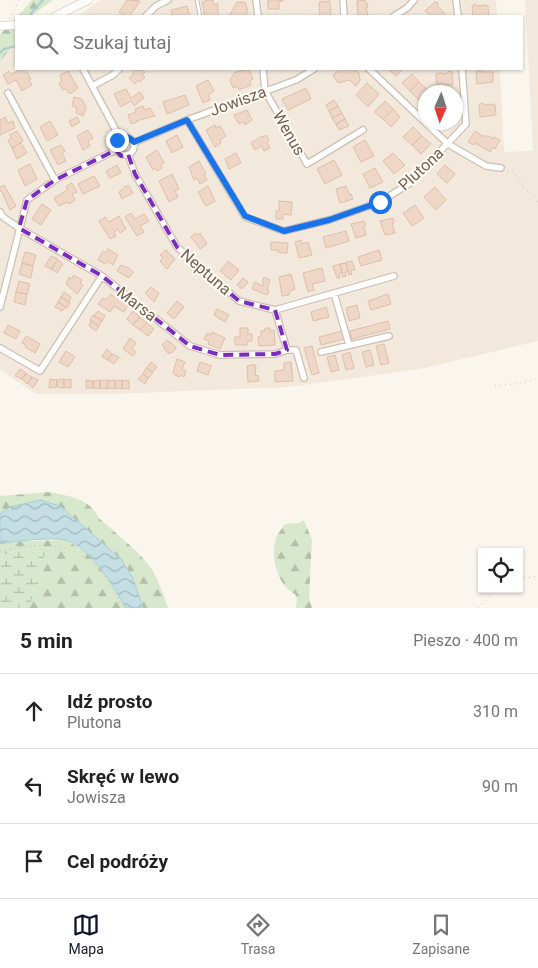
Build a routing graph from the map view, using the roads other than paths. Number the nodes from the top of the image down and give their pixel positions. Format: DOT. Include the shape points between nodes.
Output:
graph roads {
  1 [pos="88,0"];
  2 [pos="168,0"];
  3 [pos="197,0"];
  4 [pos="256,0"];
  5 [pos="343,0"];
  6 [pos="414,0"];
  7 [pos="456,0"];
  8 [pos="58,15"];
  9 [pos="147,15"];
  10 [pos="200,15"];
  11 [pos="258,15"];
  12 [pos="344,15"];
  13 [pos="396,15"];
  14 [pos="458,15"];
  15 [pos="84,70"];
  16 [pos="118,70"];
  17 [pos="263,70"];
  18 [pos="312,70"];
  19 [pos="370,70"];
  20 [pos="462,70"];
  21 [pos="92,86"];
  22 [pos="265,91"];
  23 [pos="8,93"];
  24 [pos="187,120"];
  25 [pos="364,130"];
  26 [pos="120,138"];
  27 [pos="134,142"];
  28 [pos="448,144"];
  29 [pos="116,150"];
  30 [pos="128,154"];
  31 [pos="501,168"];
  32 [pos="55,180"];
  33 [pos="0,212"];
  34 [pos="19,228"];
  35 [pos="102,276"];
  36 [pos="394,276"];
  37 [pos="334,293"];
  38 [pos="0,306"];
  39 [pos="275,310"];
  40 [pos="388,336"];
  41 [pos="349,346"];
  42 [pos="0,348"];
  43 [pos="287,350"];
  44 [pos="321,352"];
  45 [pos="304,378"];
  1 -- 8 [label="street"];
  2 -- 9 [label="street"];
  3 -- 10 [label="lane"];
  4 -- 11 [label="street"];
  5 -- 12 [label="street"];
  6 -- 13 [label="street"];
  7 -- 14 [label="street"];
  15 -- 21 [label="street"];
  16 -- 21 [label="street"];
  17 -- 22 [label="street, Wenus"];
  18 -- 22 [label="street, Jowisza" via="296,80"];
  19 -- 28 [label="street"];
  20 -- 28 [label="street, Plutona" via="466,124"];
  21 -- 26 [label="street"];
  22 -- 24 [label="street, Jowisza"];
  22 -- 25 [label="street, Wenus" via="307,164"];
  23 -- 32 [label="street"];
  24 -- 27 [label="street, Jowisza"];
  24 -- 28 [label="street, Plutona" via="245,216 284,231 380,202 410,183"];
  26 -- 27 [label="street" via="128,137"];
  26 -- 29 [label="street"];
  27 -- 30 [label="street" via="133,150"];
  28 -- 31 [label="street" via="486,166"];
  29 -- 30 [label="street"];
  29 -- 32 [label="street"];
  30 -- 39 [label="street, Neptuna" via="135,174 177,247 239,301"];
  32 -- 34 [label="street" via="27,200"];
  33 -- 34 [label="street, Marsa"];
  34 -- 35 [label="street, Marsa"];
  34 -- 38 [label="street"];
  35 -- 42 [label="street" via="40,371"];
  35 -- 43 [label="street, Marsa" via="190,346 220,355 275,354"];
  36 -- 37 [label="street"];
  37 -- 39 [label="street"];
  37 -- 41 [label="street"];
  39 -- 43 [label="street"];
  40 -- 41 [label="street"];
  41 -- 44 [label="street"];
  43 -- 45 [label="street" via="296,350"];
}
